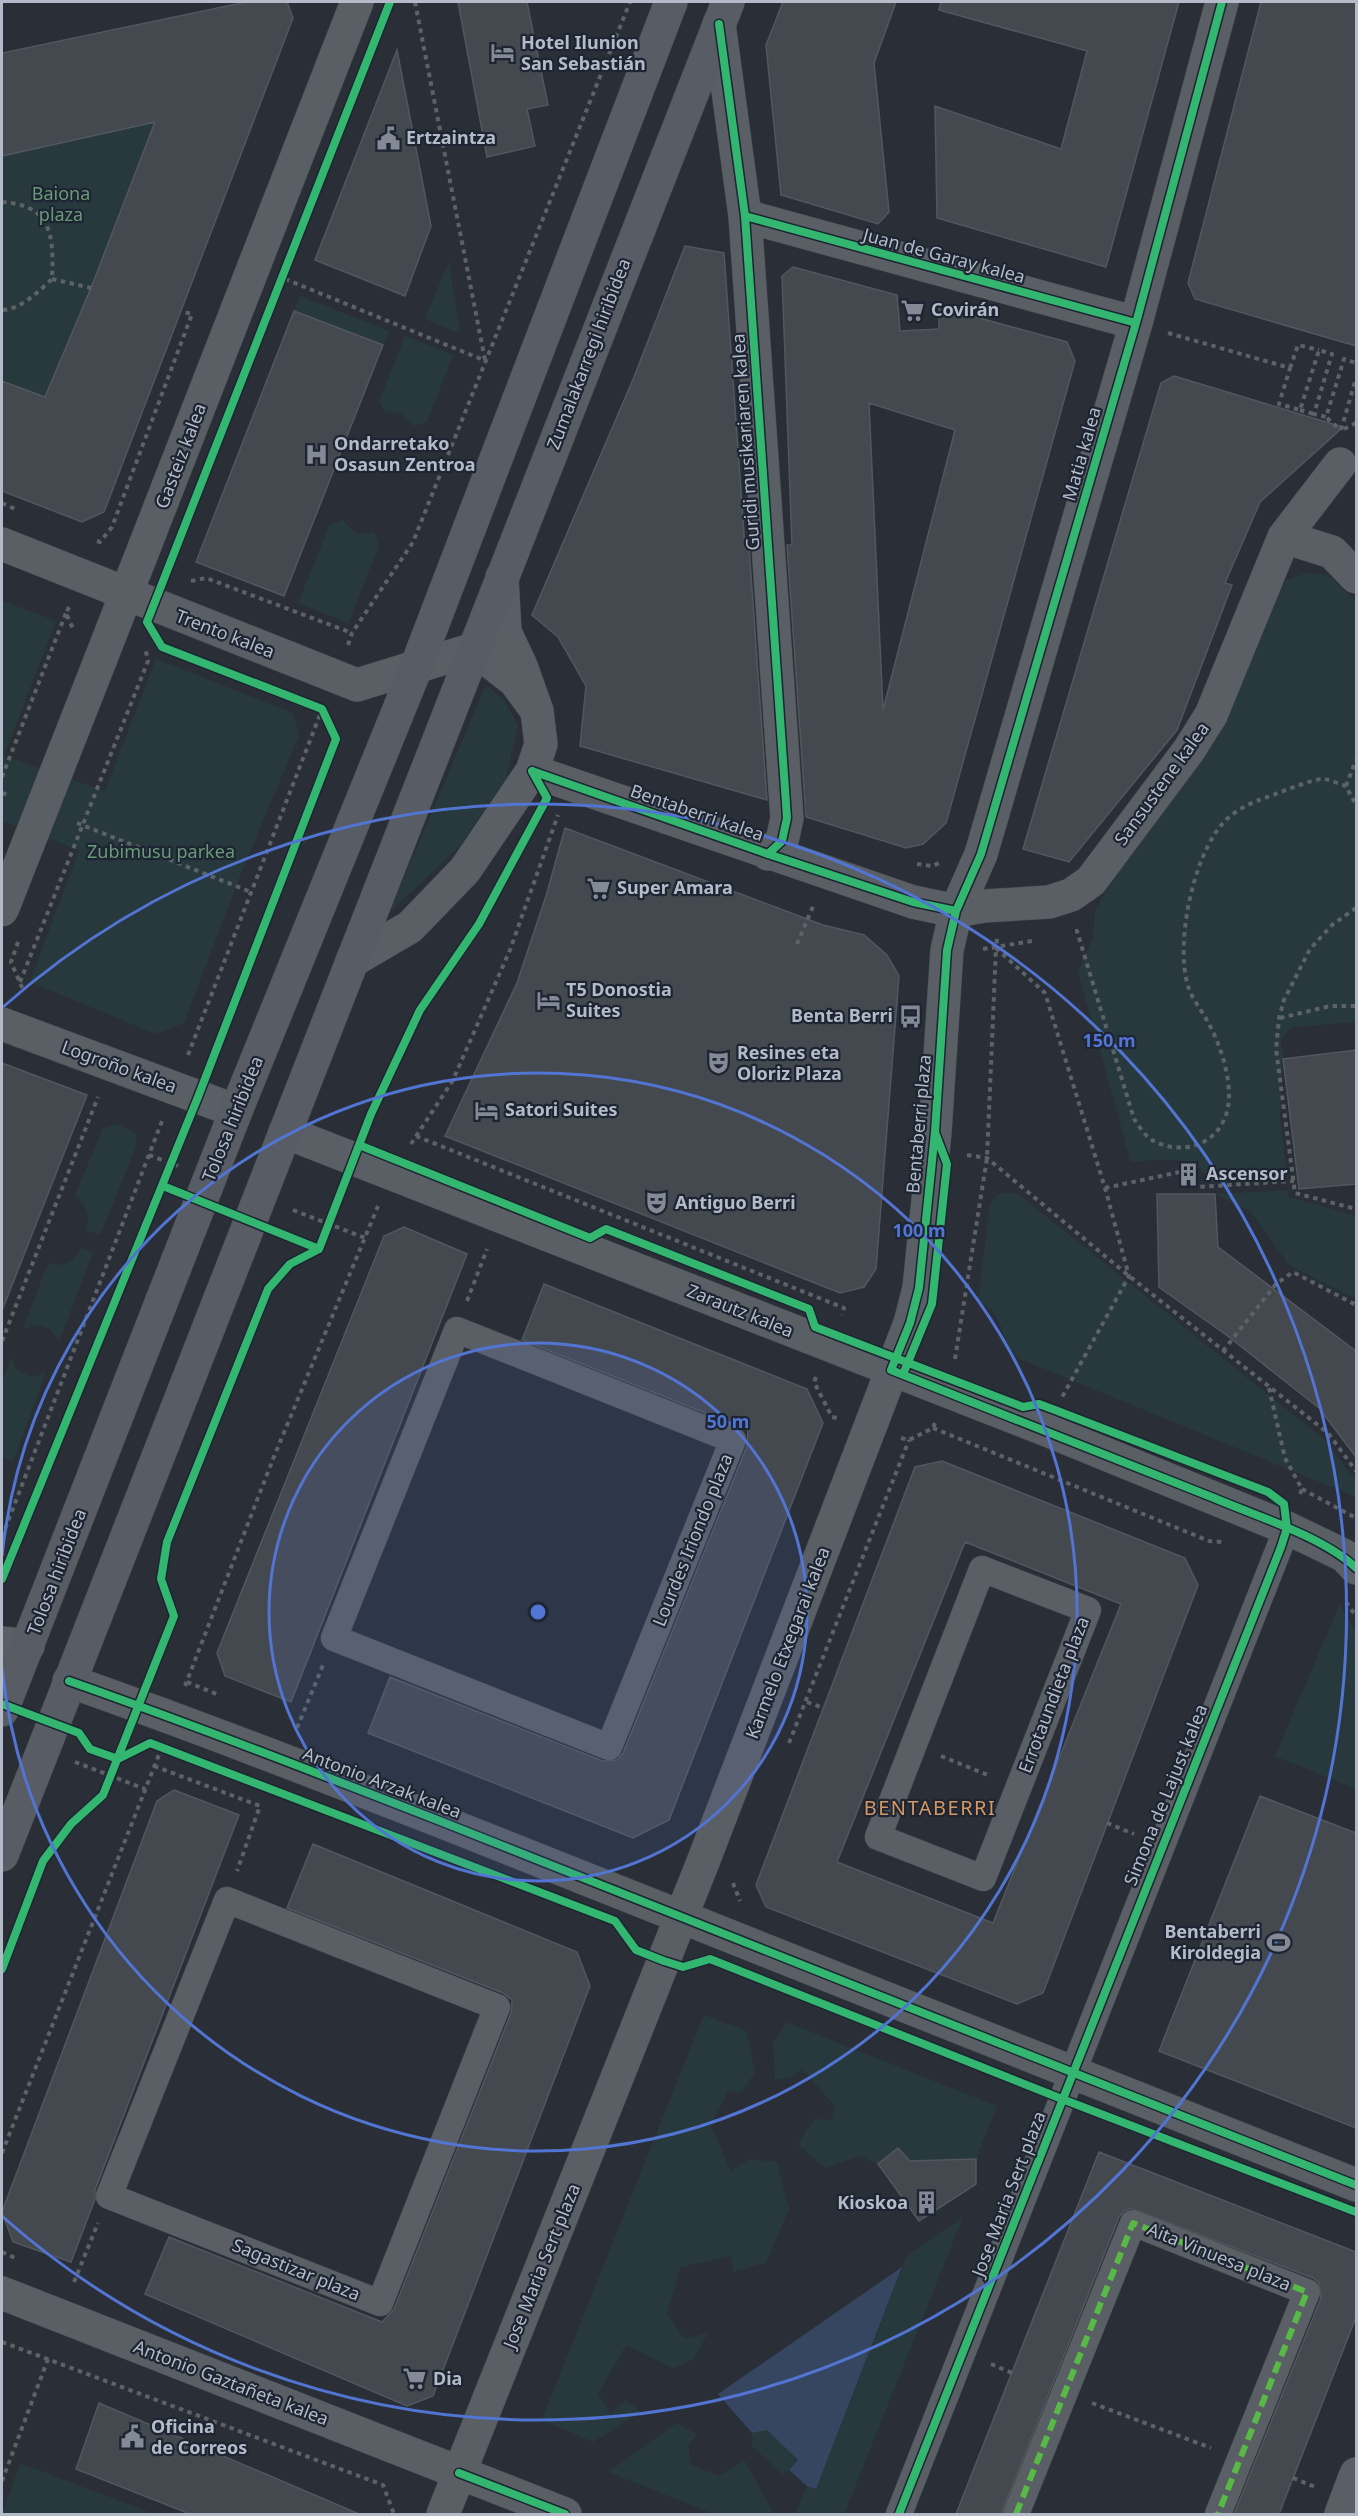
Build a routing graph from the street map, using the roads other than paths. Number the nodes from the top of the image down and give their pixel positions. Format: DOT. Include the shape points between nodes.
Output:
graph roads {
  1 [pos="357,2"];
  2 [pos="671,2"];
  3 [pos="1222,2"];
  4 [pos="723,13"];
  5 [pos="746,216"];
  6 [pos="1136,323"];
  7 [pos="1340,464"];
  8 [pos="1284,537"];
  9 [pos="2,544"];
  10 [pos="502,577"];
  11 [pos="1356,577"];
  12 [pos="126,595"];
  13 [pos="474,649"];
  14 [pos="417,664"];
  15 [pos="537,711"];
  16 [pos="532,771"];
  17 [pos="768,854"];
  18 [pos="2,910"];
  19 [pos="956,911"];
  20 [pos="352,961"];
  21 [pos="2,1024"];
  22 [pos="236,1111"];
  23 [pos="285,1132"];
  24 [pos="457,1330"];
  25 [pos="891,1370"];
  26 [pos="1284,1537"];
  27 [pos="1356,1568"];
  28 [pos="15,1645"];
  29 [pos="69,1682"];
  30 [pos="2,1710"];
  31 [pos="913,1745"];
  32 [pos="2,1855"];
  33 [pos="682,1915"];
  34 [pos="1072,2074"];
  35 [pos="1356,2185"];
  36 [pos="109,2196"];
  37 [pos="2,2293"];
  38 [pos="459,2473"];
  39 [pos="1356,2474"];
  40 [pos="443,2514"];
  41 [pos="565,2514"];
  42 [pos="899,2514"];
  43 [pos="1016,2514"];
  44 [pos="1218,2514"];
  45 [pos="1341,2514"];
  1 -- 12 [label="street, Gasteiz kalea"];
  2 -- 14 [label="main road"];
  3 -- 6 [label="street, Matia kalea"];
  4 -- 5 [label="street, Guridi musikariaren kalea"];
  4 -- 10 [label="main road, Zumalakarregi hiribidea"];
  5 -- 6 [label="street, Juan de Garay kalea"];
  5 -- 17 [label="street, Guridi musikariaren kalea" via="787,818 782,841"];
  6 -- 19 [label="street, Matia kalea" via="981,854"];
  7 -- 8 [label="street, Sansustene kalea"];
  8 -- 11 [label="street" via="1332,552"];
  8 -- 19 [label="street, Sansustene kalea" via="1211,715 1091,881 1071,895 1049,902"];
  9 -- 12 [label="street, Trento kalea"];
  10 -- 13 [label="main road, Zumalakarregi hiribidea"];
  10 -- 15 [label="street" via="504,632"];
  12 -- 14 [label="street, Trento kalea" via="357,685"];
  12 -- 18 [label="street, Gasteiz kalea, bridge"];
  13 -- 14 [label="street, Trento kalea"];
  13 -- 15 [label="street" via="515,681"];
  13 -- 20 [label="main road, Zumalakarregi hiribidea"];
  14 -- 22 [label="main road, Tolosa hiribidea"];
  15 -- 16 [label="street" via="541,744"];
  16 -- 17 [label="street, Bentaberri kalea"];
  16 -- 20 [label="street" via="465,870 410,927"];
  17 -- 19 [label="street, Bentaberri kalea" via="913,902"];
  19 -- 25 [label="street, Bentaberri plaza" via="947,950 935,1132 919,1288"];
  20 -- 23 [label="main road"];
  21 -- 22 [label="street, Logroño kalea"];
  22 -- 28 [label="main road, Tolosa hiribidea"];
  23 -- 25 [label="street, Zarautz kalea"];
  23 -- 29 [label="main road"];
  24 -- 24 [label="street, Lourdes Iriondo plaza" via="334,1638 609,1748 733,1440"];
  25 -- 26 [label="street, Zarautz kalea"];
  25 -- 33 [label="street, Karmelo Etxegarai kalea"];
  26 -- 27 [label="street, Zarautz kalea" via="1345,1556"];
  26 -- 34 [label="street, Simona de Lajust kalea"];
  28 -- 30 [label="main road, Tolosa hiribidea"];
  29 -- 32 [label="main road"];
  29 -- 33 [label="street, Antonio Arzak kalea" via="163,1737"];
  31 -- 31 [label="street, Errotaundieta plaza" via="878,1837 983,1878 1088,1611 982,1569"];
  33 -- 34 [label="street"];
  33 -- 38 [label="street, Jose Maria Sert plaza"];
  34 -- 35 [label="street"];
  34 -- 42 [label="street, Jose Maria Sert plaza"];
  36 -- 36 [label="street, Sagastizar plaza" via="380,2303 497,2007 227,1900"];
  37 -- 38 [label="street, Antonio Gaztañeta kalea"];
  38 -- 40 [label="street, Jose Maria Sert plaza"];
  38 -- 41 [label="street"];
  39 -- 45 [label="street"];
  43 -- 44 [label="street, Aita Vinuesa plaza" via="1133,2223 1307,2292"];
}
